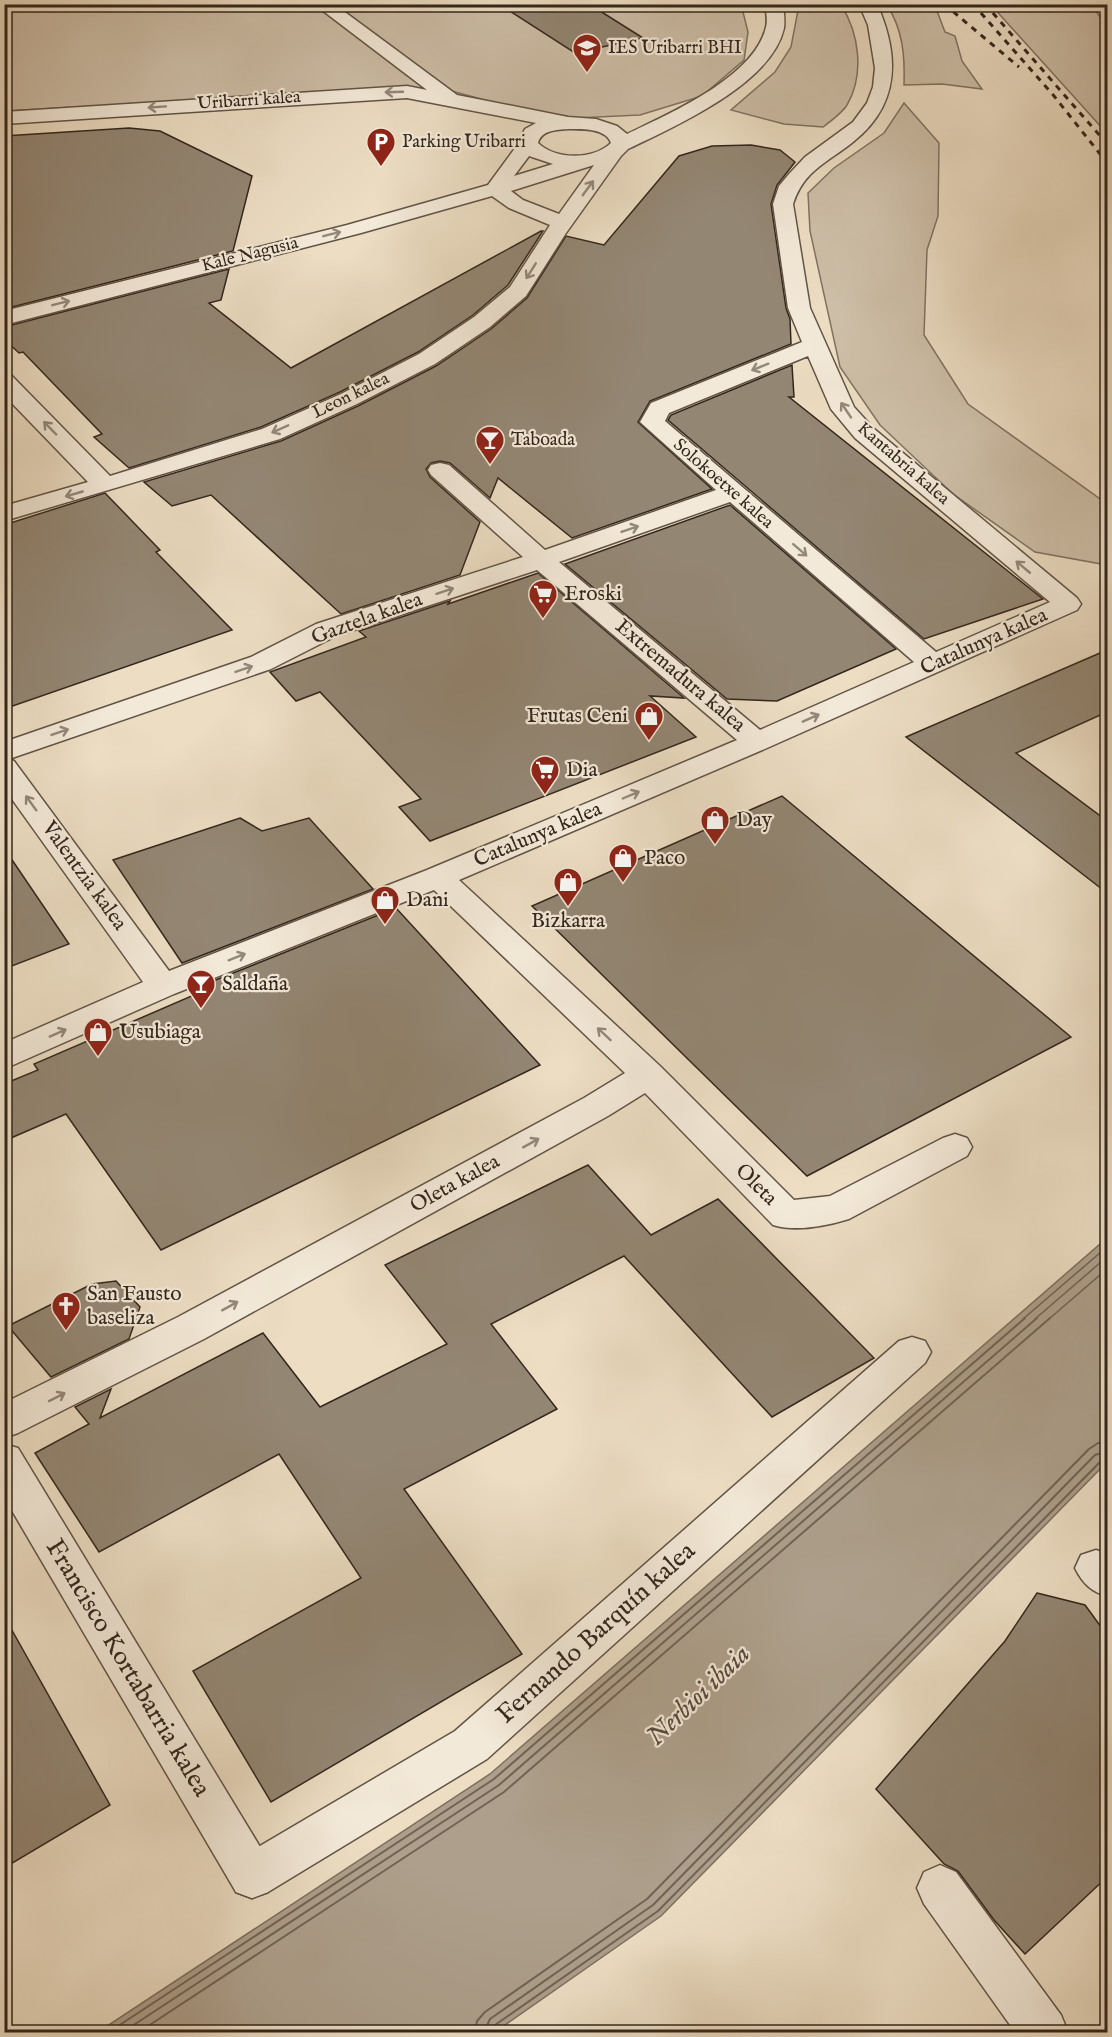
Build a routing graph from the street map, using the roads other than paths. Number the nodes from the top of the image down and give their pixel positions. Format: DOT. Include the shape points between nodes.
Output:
graph roads {
  1 [pos="322,4"];
  2 [pos="774,4"];
  3 [pos="868,4"];
  4 [pos="452,99"];
  5 [pos="701,104"];
  6 [pos="491,110"];
  7 [pos="4,118"];
  8 [pos="568,123"];
  9 [pos="595,124"];
  10 [pos="528,141"];
  11 [pos="617,149"];
  12 [pos="587,161"];
  13 [pos="495,189"];
  14 [pos="563,223"];
  15 [pos="4,318"];
  16 [pos="815,345"];
  17 [pos="4,381"];
  18 [pos="440,470"];
  19 [pos="105,485"];
  20 [pos="733,493"];
  21 [pos="4,513"];
  22 [pos="541,560"];
  23 [pos="1068,604"];
  24 [pos="934,664"];
  25 [pos="757,742"];
  26 [pos="4,752"];
  27 [pos="4,766"];
  28 [pos="438,877"];
  29 [pos="163,986"];
  30 [pos="4,1057"];
  31 [pos="648,1075"];
  32 [pos="955,1147"];
  33 [pos="912,1352"];
  34 [pos="4,1422"];
  35 [pos="4,1460"];
  36 [pos="252,1876"];
  37 [pos="940,1888"];
  38 [pos="1044,2032"];
  1 -- 4 [label="street"];
  2 -- 5 [label="street, Kale Nagusia" via="775,29 757,59"];
  3 -- 16 [label="street, Kantabria kalea" via="880,35 885,68 876,103 860,126 796,178 783,204 800,308"];
  4 -- 6 [label="street, Uribarri kalea"];
  4 -- 7 [label="street, Uribarri kalea, one-way" via="406,92 372,93"];
  5 -- 9 [label="street"];
  5 -- 11 [label="street, Kale Nagusia"];
  6 -- 8 [label="street, Uribarri kalea"];
  6 -- 10 [label="street, Uribarri kalea"];
  8 -- 9 [label="street"];
  8 -- 10 [label="street" via="543,127"];
  9 -- 11 [label="street" via="616,133 621,139"];
  10 -- 12 [label="street, Kale Nagusia" via="532,151 542,156"];
  10 -- 13 [label="street"];
  11 -- 12 [label="street, Kale Nagusia"];
  14 -- 11 [label="street, Leon kalea, one-way"];
  12 -- 13 [label="street, Kale Nagusia"];
  13 -- 14 [label="street" via="516,204"];
  15 -- 13 [label="street, Kale Nagusia, one-way"];
  14 -- 19 [label="street, Leon kalea, one-way" via="518,291 482,322 427,359 271,434"];
  16 -- 20 [label="street, Solokoetxe kalea, one-way" via="659,408 652,422"];
  23 -- 16 [label="street, Kantabria kalea, one-way" via="864,433 843,410"];
  19 -- 17 [label="street, one-way"];
  18 -- 22 [label="street, Extremadura kalea"];
  19 -- 21 [label="street, Leon kalea, one-way"];
  22 -- 20 [label="street, Gaztela kalea, one-way"];
  20 -- 24 [label="street, Solokoetxe kalea, one-way"];
  22 -- 25 [label="street, Extremadura kalea"];
  26 -- 22 [label="street, Gaztela kalea, one-way" via="261,663 326,630"];
  23 -- 24 [label="street, Catalunya kalea"];
  25 -- 24 [label="street, Catalunya kalea, one-way"];
  28 -- 25 [label="street, Catalunya kalea, one-way"];
  29 -- 27 [label="street, Valentzia kalea, one-way"];
  29 -- 28 [label="street, Catalunya kalea, one-way"];
  31 -- 28 [label="street, one-way"];
  30 -- 29 [label="street, Catalunya kalea, one-way"];
  31 -- 32 [label="street, Oleta" via="786,1215 836,1209"];
  34 -- 31 [label="street, Oleta kalea, one-way" via="201,1322"];
  33 -- 36 [label="street, Fernando Barquín kalea" via="471,1745"];
  35 -- 36 [label="street, Francisco Kortabarria kalea"];
  37 -- 38 [label="street"];
}
